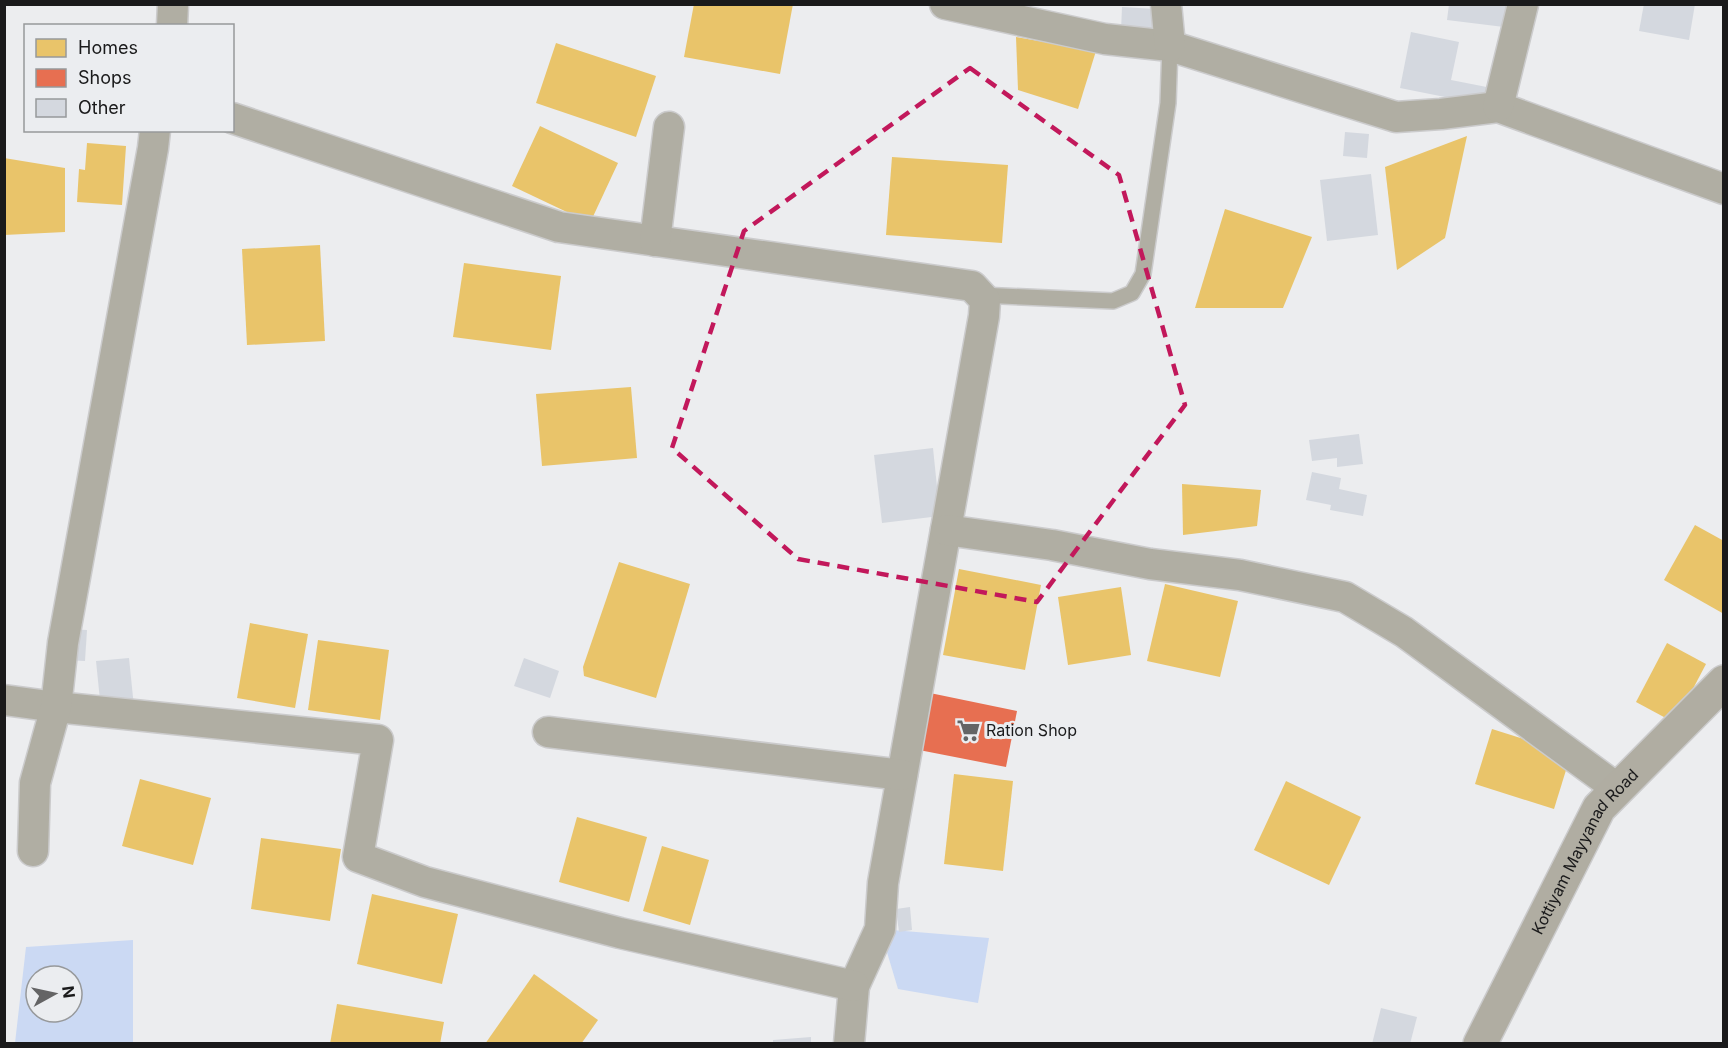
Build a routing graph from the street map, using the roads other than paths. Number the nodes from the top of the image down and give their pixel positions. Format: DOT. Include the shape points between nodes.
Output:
graph roads {
  1 [pos="173,4"];
  2 [pos="945,4"];
  3 [pos="1166,4"];
  4 [pos="1523,4"];
  5 [pos="172,24"];
  6 [pos="1170,46"];
  7 [pos="1498,107"];
  8 [pos="234,119"];
  9 [pos="669,127"];
  10 [pos="155,132"];
  11 [pos="1724,189"];
  12 [pos="655,241"];
  13 [pos="980,295"];
  14 [pos="945,530"];
  15 [pos="1724,682"];
  16 [pos="4,700"];
  17 [pos="56,707"];
  18 [pos="548,732"];
  19 [pos="902,775"];
  20 [pos="1618,789"];
  21 [pos="33,851"];
  22 [pos="854,986"];
  23 [pos="849,1044"];
  24 [pos="1480,1044"];
  1 -- 5 [label="street"];
  2 -- 6 [label="street" via="1105,39"];
  3 -- 6 [label="street"];
  4 -- 7 [label="street"];
  6 -- 7 [label="street" via="1396,117"];
  6 -- 13 [label="lane" via="1168,103 1143,274 1132,293 1113,301"];
  7 -- 11 [label="street"];
  8 -- 12 [label="street" via="559,227"];
  9 -- 12 [label="street"];
  10 -- 17 [label="street" via="63,643"];
  12 -- 13 [label="street" via="972,286"];
  13 -- 14 [label="street" via="985,300 984,316"];
  14 -- 19 [label="street"];
  14 -- 20 [label="street" via="1240,575 1344,597 1404,632"];
  15 -- 20 [label="main road, Kottiyam Mayyanad Road"];
  16 -- 17 [label="street"];
  17 -- 21 [label="street" via="35,783"];
  17 -- 22 [label="street" via="378,740 358,857 425,882 620,933"];
  18 -- 19 [label="street"];
  19 -- 22 [label="street" via="883,883 880,929"];
  20 -- 24 [label="main road, Kottiyam Mayyanad Road" via="1599,808"];
  22 -- 23 [label="street"];
}
